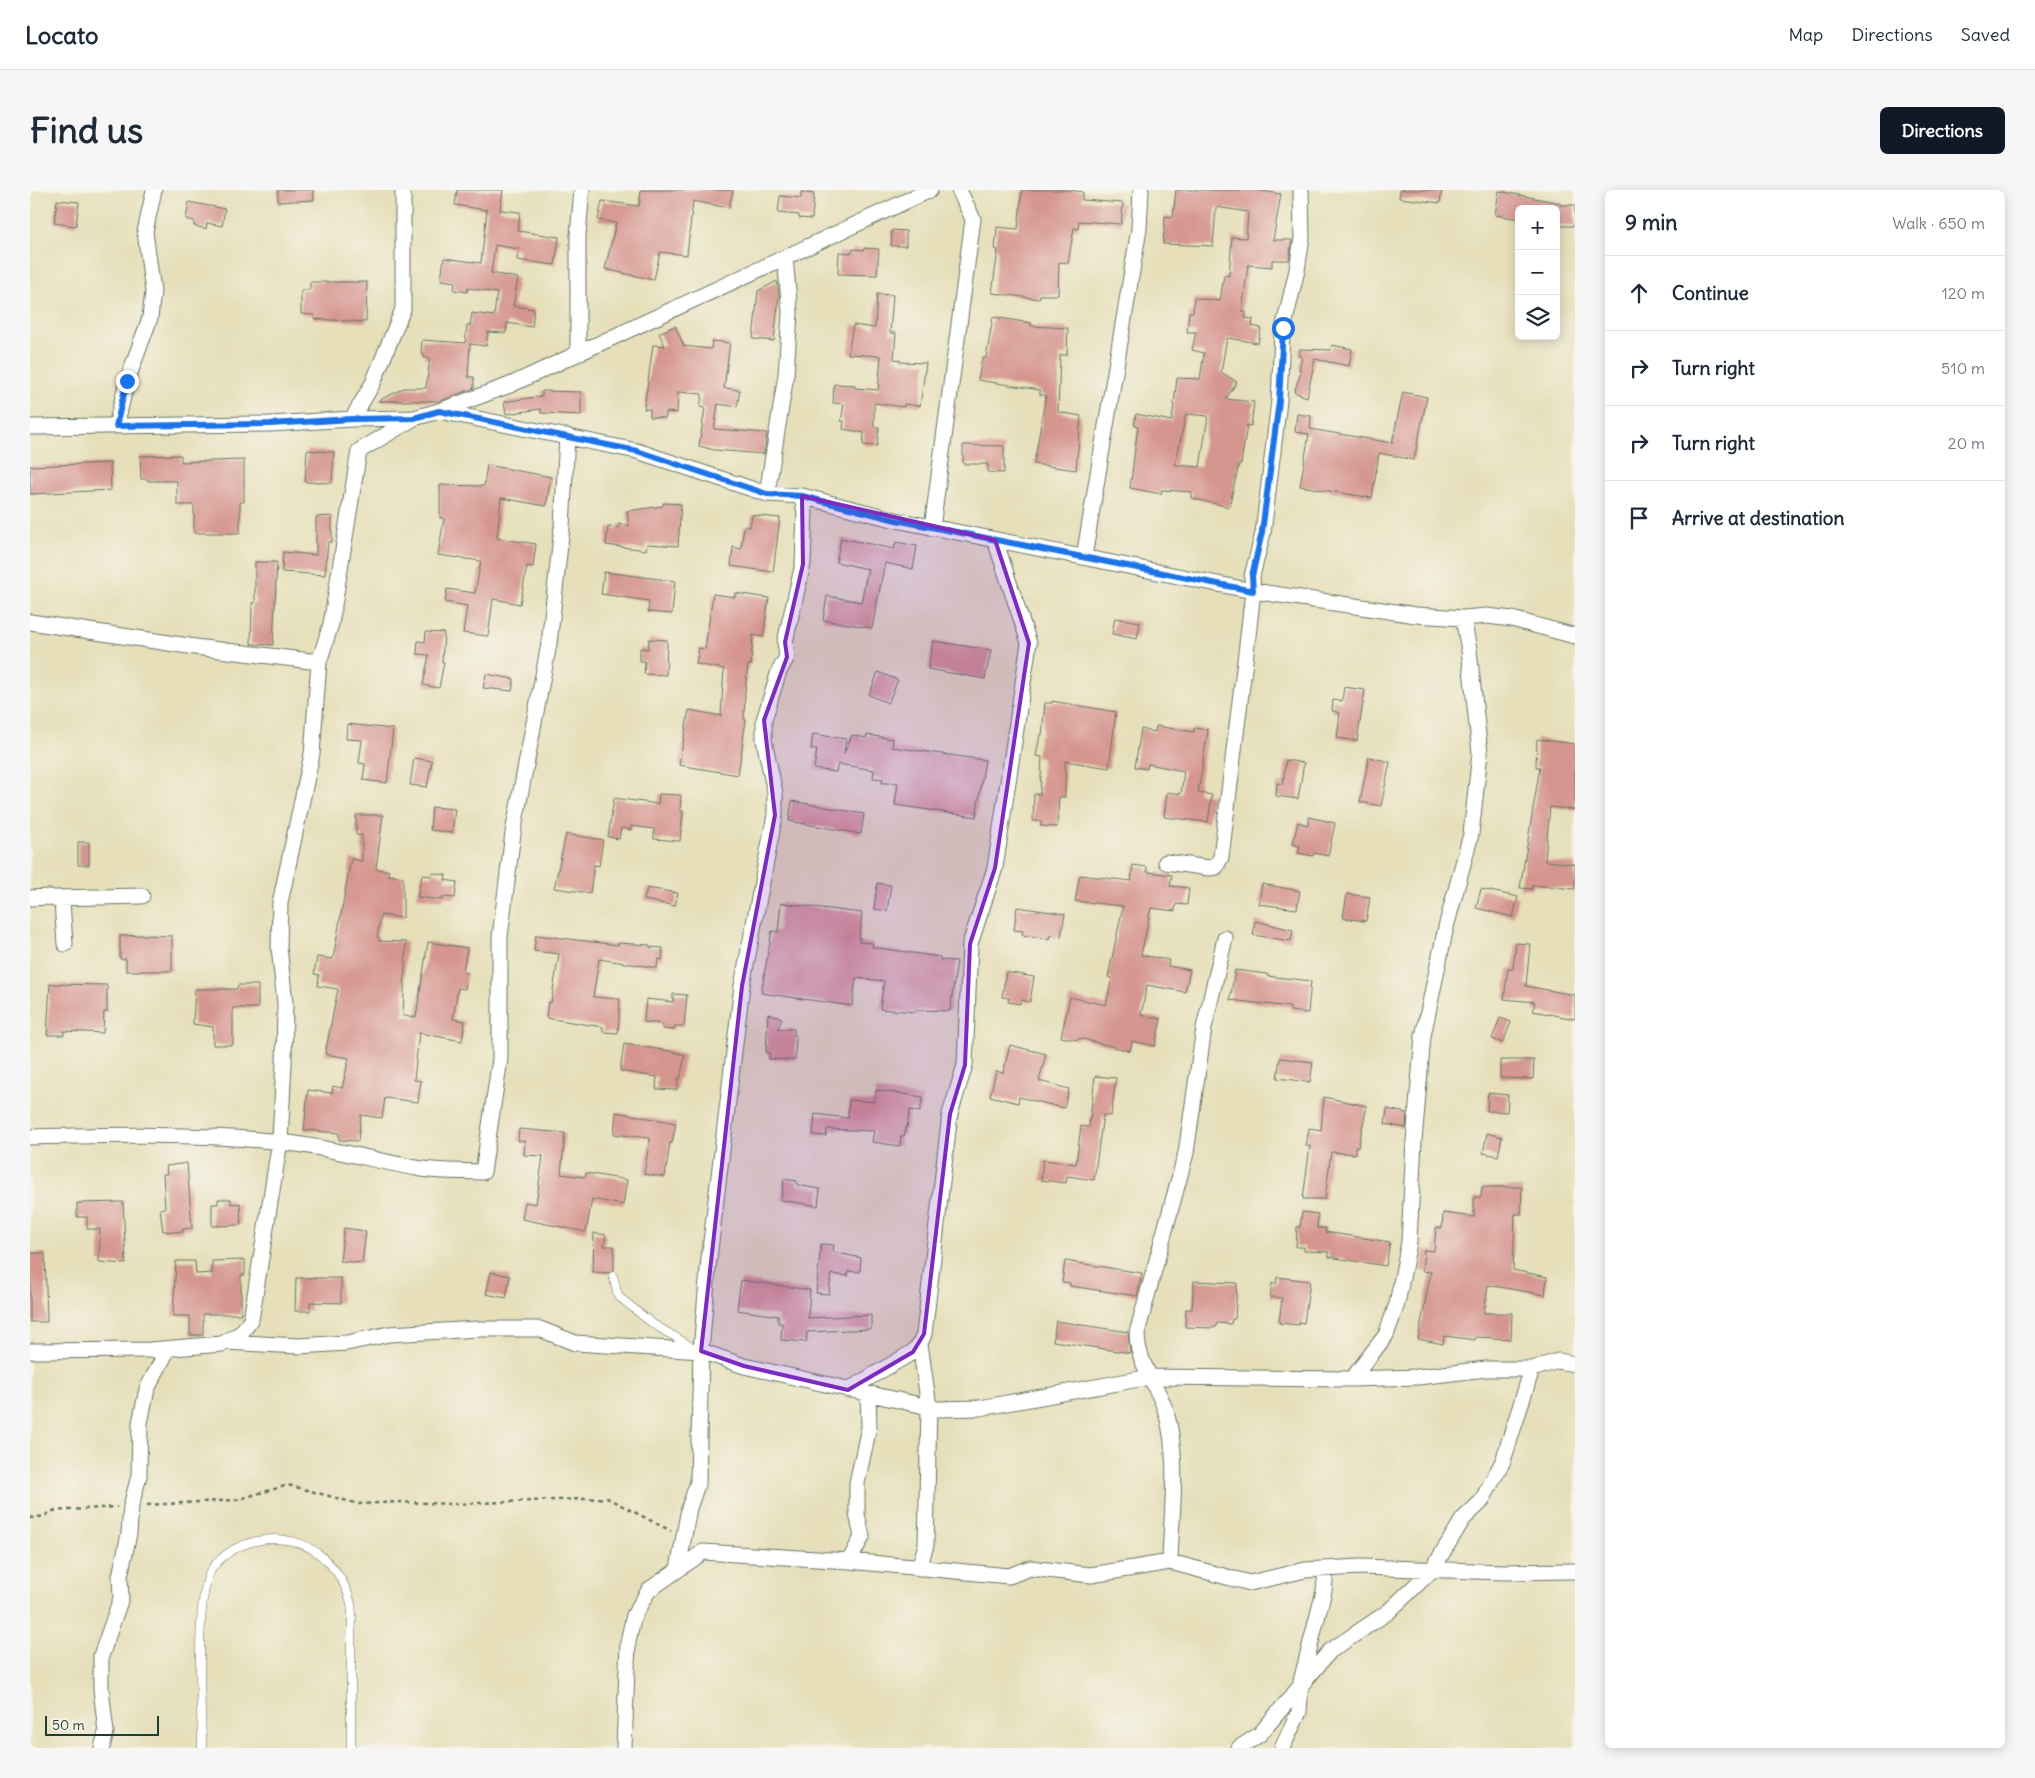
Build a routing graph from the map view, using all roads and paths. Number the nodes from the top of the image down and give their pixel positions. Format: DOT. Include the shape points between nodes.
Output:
graph roads {
  1 [pos="154,190"];
  2 [pos="403,190"];
  3 [pos="582,190"];
  4 [pos="930,190"];
  5 [pos="959,190"];
  6 [pos="1141,190"];
  7 [pos="1302,190"];
  8 [pos="785,257"];
  9 [pos="578,353"];
  10 [pos="439,411"];
  11 [pos="414,418"];
  12 [pos="352,419"];
  13 [pos="116,426"];
  14 [pos="30,427"];
  15 [pos="567,436"];
  16 [pos="767,494"];
  17 [pos="802,496"];
  18 [pos="932,528"];
  19 [pos="994,540"];
  20 [pos="1084,558"];
  21 [pos="1253,591"];
  22 [pos="1462,618"];
  23 [pos="30,622"];
  24 [pos="1575,636"];
  25 [pos="319,662"];
  26 [pos="1166,862"];
  27 [pos="142,896"];
  28 [pos="30,898"];
  29 [pos="56,898"];
  30 [pos="1225,938"];
  31 [pos="65,944"];
  32 [pos="30,1137"];
  33 [pos="280,1141"];
  34 [pos="612,1276"];
  35 [pos="226,1342"];
  36 [pos="920,1344"];
  37 [pos="168,1349"];
  38 [pos="30,1351"];
  39 [pos="701,1351"];
  40 [pos="1575,1364"];
  41 [pos="1532,1369"];
  42 [pos="1150,1377"];
  43 [pos="1352,1378"];
  44 [pos="848,1390"];
  45 [pos="868,1395"];
  46 [pos="928,1408"];
  47 [pos="131,1506"];
  48 [pos="30,1518"];
  49 [pos="684,1537"];
  50 [pos="849,1561"];
  51 [pos="1170,1562"];
  52 [pos="919,1568"];
  53 [pos="678,1569"];
  54 [pos="1326,1569"];
  55 [pos="1432,1570"];
  56 [pos="1575,1571"];
  57 [pos="1300,1686"];
  58 [pos="102,1748"];
  59 [pos="202,1748"];
  60 [pos="351,1748"];
  61 [pos="624,1748"];
  62 [pos="1239,1748"];
  63 [pos="1282,1748"];
  1 -- 13 [label="street" via="145,232 153,291 150,318 127,381"];
  2 -- 12 [label="street" via="403,309 373,383"];
  3 -- 9 [label="street" via="578,235"];
  4 -- 8 [label="street"];
  5 -- 18 [label="street" via="973,219"];
  6 -- 20 [label="street" via="1139,229"];
  7 -- 21 [label="street" via="1302,238 1282,334 1279,401 1262,532 1252,576"];
  8 -- 9 [label="street"];
  8 -- 16 [label="street" via="790,312 786,375"];
  9 -- 10 [label="street" via="510,385"];
  10 -- 11 [label="street"];
  10 -- 15 [label="street"];
  11 -- 12 [label="street"];
  11 -- 25 [label="street" via="359,451 331,624"];
  12 -- 13 [label="street" via="270,424"];
  13 -- 14 [label="street"];
  15 -- 16 [label="street" via="637,451"];
  15 -- 33 [label="street" via="562,527 549,644 513,833 500,937 500,1059 483,1172 425,1169"];
  16 -- 17 [label="street"];
  17 -- 18 [label="street"];
  17 -- 39 [label="street" via="805,513 803,564 785,642 787,656 764,720 764,740 775,793 775,815 742,986 710,1248"];
  18 -- 19 [label="street"];
  19 -- 20 [label="street"];
  19 -- 36 [label="street" via="1029,644 994,868 970,944 965,1065 950,1114"];
  20 -- 21 [label="street"];
  21 -- 22 [label="street" via="1416,615"];
  21 -- 26 [label="street" via="1221,858 1216,866 1209,868"];
  22 -- 24 [label="street" via="1512,619"];
  22 -- 43 [label="street" via="1470,650 1480,753 1471,834 1446,927 1423,1036 1409,1242 1398,1304 1386,1335"];
  23 -- 25 [label="street"];
  25 -- 33 [label="street" via="312,754 280,904 279,947 285,1003"];
  27 -- 29 [label="street"];
  28 -- 29 [label="street"];
  29 -- 31 [label="street" via="62,902"];
  30 -- 42 [label="street" via="1204,1028 1186,1153 1137,1333 1137,1350"];
  32 -- 33 [label="street" via="132,1135"];
  33 -- 35 [label="street" via="251,1320 242,1332"];
  34 -- 39 [label="lane" via="618,1296 653,1324"];
  35 -- 37 [label="street"];
  35 -- 39 [label="street" via="299,1346 346,1343 389,1334 540,1329 575,1343"];
  36 -- 44 [label="street" via="913,1352"];
  36 -- 46 [label="street"];
  37 -- 38 [label="street"];
  37 -- 47 [label="street" via="147,1389 140,1422 139,1476"];
  39 -- 44 [label="street" via="744,1366"];
  39 -- 49 [label="street" via="698,1482"];
  40 -- 41 [label="street" via="1558,1361"];
  41 -- 43 [label="street"];
  41 -- 55 [label="street" via="1503,1461 1481,1502 1463,1519"];
  42 -- 43 [label="street"];
  42 -- 46 [label="street" via="980,1408"];
  42 -- 51 [label="street" via="1166,1411 1173,1451"];
  44 -- 45 [label="street"];
  45 -- 46 [label="street"];
  45 -- 50 [label="street" via="869,1427 857,1483 857,1514 862,1537"];
  46 -- 52 [label="street" via="926,1545"];
  47 -- 48 [label="path" via="51,1511 45,1516"];
  47 -- 49 [label="path" via="236,1500 288,1485 359,1504 607,1498"];
  47 -- 58 [label="street" via="120,1576 121,1598 101,1656 106,1732"];
  49 -- 53 [label="street"];
  50 -- 52 [label="street"];
  50 -- 53 [label="street" via="703,1552"];
  51 -- 52 [label="street" via="1091,1575 1030,1568 1009,1576"];
  51 -- 54 [label="street" via="1250,1583 1305,1570"];
  53 -- 61 [label="street" via="649,1590 634,1615 628,1642"];
  54 -- 55 [label="street"];
  54 -- 57 [label="street" via="1324,1590"];
  55 -- 56 [label="street"];
  55 -- 57 [label="street" via="1388,1612 1330,1651"];
  57 -- 62 [label="street" via="1260,1734"];
  57 -- 63 [label="street" via="1299,1712"];
  59 -- 60 [label="lane" via="201,1619 204,1590 212,1568 229,1552 250,1542 281,1538 308,1546 337,1571 351,1601"];
}
